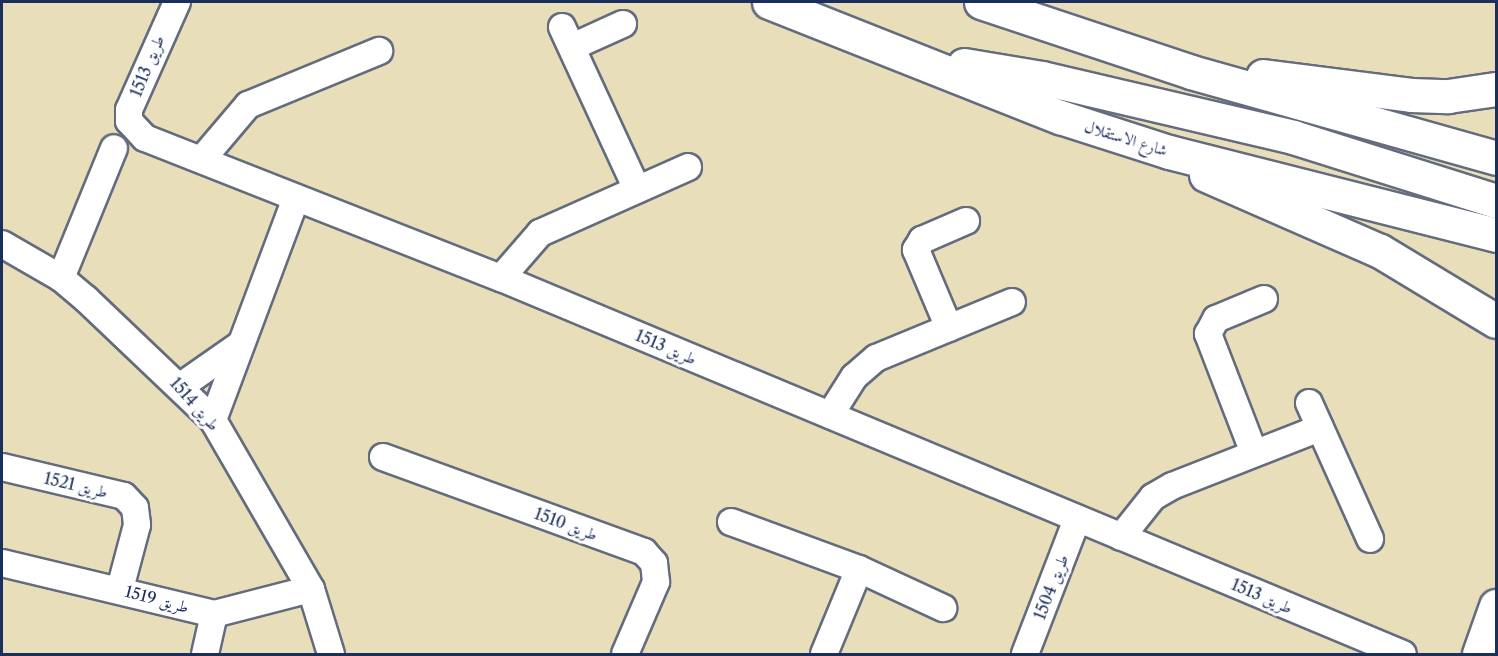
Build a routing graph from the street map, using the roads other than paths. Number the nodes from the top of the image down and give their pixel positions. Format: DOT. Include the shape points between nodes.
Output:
graph roads {
  1 [pos="177,2"];
  2 [pos="769,2"];
  3 [pos="981,2"];
  4 [pos="623,24"];
  5 [pos="379,51"];
  6 [pos="894,53"];
  7 [pos="1191,72"];
  8 [pos="1497,89"];
  9 [pos="114,148"];
  10 [pos="1169,152"];
  11 [pos="203,158"];
  12 [pos="1497,158"];
  13 [pos="688,167"];
  14 [pos="637,189"];
  15 [pos="296,198"];
  16 [pos="1497,201"];
  17 [pos="966,221"];
  18 [pos="1497,235"];
  19 [pos="2,244"];
  20 [pos="61,278"];
  21 [pos="501,278"];
  22 [pos="1264,299"];
  23 [pos="1012,302"];
  24 [pos="1497,321"];
  25 [pos="949,328"];
  26 [pos="241,344"];
  27 [pos="181,386"];
  28 [pos="1309,403"];
  29 [pos="830,415"];
  30 [pos="213,420"];
  31 [pos="1320,428"];
  32 [pos="1254,453"];
  33 [pos="382,457"];
  34 [pos="2,467"];
  35 [pos="1077,519"];
  36 [pos="731,522"];
  37 [pos="1121,537"];
  38 [pos="1370,539"];
  39 [pos="2,563"];
  40 [pos="860,569"];
  41 [pos="120,589"];
  42 [pos="311,589"];
  43 [pos="1497,606"];
  44 [pos="943,608"];
  45 [pos="214,614"];
  46 [pos="205,654"];
  47 [pos="331,654"];
  48 [pos="625,654"];
  49 [pos="824,654"];
  50 [pos="1025,654"];
  51 [pos="1403,654"];
  52 [pos="1479,654"];
  1 -- 11 [label="street, طريق 1513" via="129,110 129,121 145,138"];
  2 -- 6 [label="main road, شارع الاستقلال"];
  3 -- 7 [label="main road"];
  4 -- 14 [label="street" via="567,37"];
  5 -- 11 [label="street" via="248,105"];
  6 -- 10 [label="main road, شارع الاستقلال" via="1060,117"];
  6 -- 16 [label="main road" via="1042,78 1293,137"];
  7 -- 8 [label="main road" via="1252,75 1411,95 1448,96"];
  7 -- 12 [label="main road"];
  9 -- 20 [label="street"];
  10 -- 18 [label="main road, شارع الاستقلال"];
  10 -- 24 [label="main road" via="1219,184 1302,215 1380,251"];
  11 -- 15 [label="street, طريق 1513"];
  13 -- 14 [label="street"];
  14 -- 21 [label="street" via="540,233"];
  15 -- 21 [label="street, طريق 1513"];
  15 -- 26 [label="street"];
  17 -- 25 [label="street" via="916,246"];
  19 -- 20 [label="street, طريق 1514"];
  20 -- 27 [label="street, طريق 1514"];
  21 -- 29 [label="street, طريق 1513"];
  22 -- 32 [label="street" via="1216,319 1208,334"];
  23 -- 25 [label="street"];
  25 -- 29 [label="street" via="876,358 854,377"];
  26 -- 27 [label="street"];
  26 -- 30 [label="street"];
  27 -- 30 [label="street, طريق 1514"];
  28 -- 31 [label="street"];
  29 -- 35 [label="street, طريق 1513"];
  30 -- 42 [label="street, طريق 1514"];
  31 -- 32 [label="street"];
  31 -- 38 [label="street"];
  32 -- 37 [label="street" via="1153,497"];
  33 -- 48 [label="street, طريق 1510" via="644,552 654,563 656,582"];
  34 -- 41 [label="street, طريق 1521" via="124,496 130,502 135,508 137,525"];
  35 -- 37 [label="street, طريق 1513"];
  35 -- 50 [label="street, طريق 1504"];
  36 -- 40 [label="street"];
  37 -- 51 [label="street, طريق 1513"];
  39 -- 41 [label="street, طريق 1519"];
  40 -- 44 [label="street"];
  40 -- 49 [label="street"];
  41 -- 45 [label="street, طريق 1519"];
  42 -- 45 [label="street, طريق 1519"];
  42 -- 47 [label="street, طريق 1514"];
  43 -- 52 [label="main road"];
  45 -- 46 [label="street"];
}
